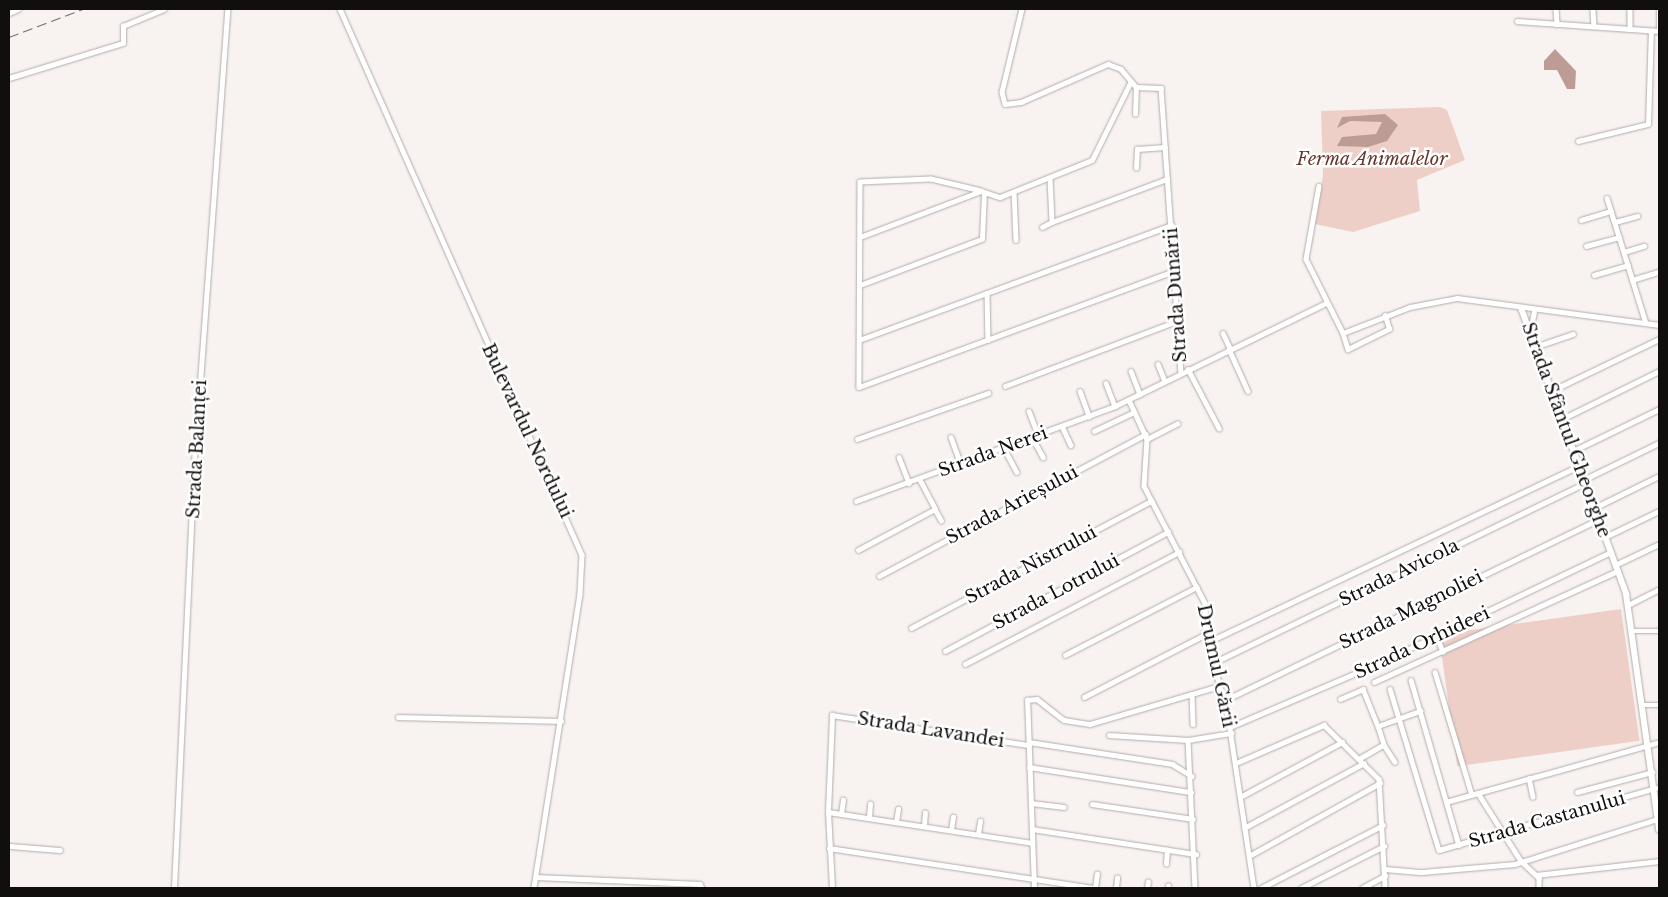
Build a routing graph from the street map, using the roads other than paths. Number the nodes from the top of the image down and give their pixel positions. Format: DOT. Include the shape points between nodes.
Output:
graph roads {
  1 [pos="18,9"];
  2 [pos="164,9"];
  3 [pos="340,9"];
  4 [pos="1022,9"];
  5 [pos="1556,9"];
  6 [pos="1593,9"];
  7 [pos="1630,9"];
  8 [pos="1659,9"];
  9 [pos="227,10"];
  10 [pos="9,13"];
  11 [pos="1517,21"];
  12 [pos="1557,24"];
  13 [pos="1594,26"];
  14 [pos="1630,29"];
  15 [pos="1651,31"];
  16 [pos="1659,31"];
  17 [pos="9,78"];
  18 [pos="1130,83"];
  19 [pos="1136,87"];
  20 [pos="1135,114"];
  21 [pos="1578,142"];
  22 [pos="1166,147"];
  23 [pos="1136,168"];
  24 [pos="1050,178"];
  25 [pos="1167,179"];
  26 [pos="1319,186"];
  27 [pos="983,192"];
  28 [pos="1014,192"];
  29 [pos="1607,198"];
  30 [pos="1611,211"];
  31 [pos="1637,216"];
  32 [pos="1582,220"];
  33 [pos="1052,222"];
  34 [pos="1615,222"];
  35 [pos="1171,225"];
  36 [pos="1042,227"];
  37 [pos="860,236"];
  38 [pos="1619,237"];
  39 [pos="1016,240"];
  40 [pos="1586,246"];
  41 [pos="1644,246"];
  42 [pos="1624,252"];
  43 [pos="1628,266"];
  44 [pos="1175,271"];
  45 [pos="1659,272"];
  46 [pos="1594,275"];
  47 [pos="1632,280"];
  48 [pos="860,285"];
  49 [pos="986,293"];
  50 [pos="1326,303"];
  51 [pos="1521,308"];
  52 [pos="1534,311"];
  53 [pos="1385,316"];
  54 [pos="1177,322"];
  55 [pos="1646,323"];
  56 [pos="1659,325"];
  57 [pos="1530,332"];
  58 [pos="1223,333"];
  59 [pos="1342,333"];
  60 [pos="1573,334"];
  61 [pos="1659,339"];
  62 [pos="859,340"];
  63 [pos="988,340"];
  64 [pos="1535,347"];
  65 [pos="1230,348"];
  66 [pos="1158,364"];
  67 [pos="1188,369"];
  68 [pos="1131,371"];
  69 [pos="1659,371"];
  70 [pos="1181,373"];
  71 [pos="1165,381"];
  72 [pos="1106,383"];
  73 [pos="1005,386"];
  74 [pos="1080,391"];
  75 [pos="1248,391"];
  76 [pos="1551,391"];
  77 [pos="988,393"];
  78 [pos="1140,394"];
  79 [pos="1129,400"];
  80 [pos="1115,406"];
  81 [pos="1659,409"];
  82 [pos="1029,411"];
  83 [pos="1134,412"];
  84 [pos="1089,416"];
  85 [pos="1562,419"];
  86 [pos="1177,424"];
  87 [pos="1062,426"];
  88 [pos="1219,428"];
  89 [pos="1094,431"];
  90 [pos="1038,435"];
  91 [pos="951,437"];
  92 [pos="1032,437"];
  93 [pos="1147,437"];
  94 [pos="857,439"];
  95 [pos="1659,443"];
  96 [pos="1071,446"];
  97 [pos="1004,448"];
  98 [pos="1573,451"];
  99 [pos="899,457"];
  100 [pos="1043,457"];
  101 [pos="961,464"];
  102 [pos="1579,466"];
  103 [pos="1017,472"];
  104 [pos="1659,476"];
  105 [pos="919,479"];
  106 [pos="1584,481"];
  107 [pos="909,483"];
  108 [pos="856,501"];
  109 [pos="1151,501"];
  110 [pos="1594,508"];
  111 [pos="935,509"];
  112 [pos="1659,511"];
  113 [pos="941,520"];
  114 [pos="1598,520"];
  115 [pos="1168,532"];
  116 [pos="1605,537"];
  117 [pos="1659,544"];
  118 [pos="858,550"];
  119 [pos="1179,552"];
  120 [pos="1610,552"];
  121 [pos="1616,568"];
  122 [pos="879,576"];
  123 [pos="1197,588"];
  124 [pos="1659,589"];
  125 [pos="1628,605"];
  126 [pos="911,628"];
  127 [pos="1659,631"];
  128 [pos="1631,632"];
  129 [pos="1206,634"];
  130 [pos="1436,636"];
  131 [pos="1208,642"];
  132 [pos="1443,651"];
  133 [pos="945,652"];
  134 [pos="1065,655"];
  135 [pos="1213,663"];
  136 [pos="965,664"];
  137 [pos="1434,672"];
  138 [pos="1411,680"];
  139 [pos="1374,682"];
  140 [pos="1219,686"];
  141 [pos="1390,689"];
  142 [pos="1192,694"];
  143 [pos="1084,697"];
  144 [pos="1340,698"];
  145 [pos="1223,701"];
  146 [pos="1659,704"];
  147 [pos="1642,705"];
  148 [pos="1420,711"];
  149 [pos="398,718"];
  150 [pos="1399,719"];
  151 [pos="561,721"];
  152 [pos="1193,724"];
  153 [pos="1378,726"];
  154 [pos="1230,727"];
  155 [pos="1231,733"];
  156 [pos="1109,735"];
  157 [pos="1188,740"];
  158 [pos="1342,742"];
  159 [pos="1648,742"];
  160 [pos="1659,742"];
  161 [pos="1029,743"];
  162 [pos="1384,745"];
  163 [pos="1362,761"];
  164 [pos="1396,762"];
  165 [pos="1236,763"];
  166 [pos="1029,767"];
  167 [pos="1652,772"];
  168 [pos="1192,776"];
  169 [pos="1529,778"];
  170 [pos="1380,783"];
  171 [pos="1654,788"];
  172 [pos="1191,792"];
  173 [pos="1577,792"];
  174 [pos="1478,793"];
  175 [pos="1472,794"];
  176 [pos="1240,797"];
  177 [pos="1534,797"];
  178 [pos="843,800"];
  179 [pos="1446,802"];
  180 [pos="1031,803"];
  181 [pos="870,804"];
  182 [pos="1092,804"];
  183 [pos="1064,807"];
  184 [pos="898,809"];
  185 [pos="1658,810"];
  186 [pos="828,812"];
  187 [pos="925,813"];
  188 [pos="841,814"];
  189 [pos="953,817"];
  190 [pos="868,818"];
  191 [pos="1193,819"];
  192 [pos="1658,819"];
  193 [pos="980,821"];
  194 [pos="896,822"];
  195 [pos="1383,825"];
  196 [pos="924,826"];
  197 [pos="1244,828"];
  198 [pos="1032,829"];
  199 [pos="951,830"];
  200 [pos="1659,830"];
  201 [pos="1504,832"];
  202 [pos="978,834"];
  203 [pos="1032,843"];
  204 [pos="1459,845"];
  205 [pos="9,846"];
  206 [pos="1384,846"];
  207 [pos="829,848"];
  208 [pos="60,850"];
  209 [pos="1167,850"];
  210 [pos="1196,854"];
  211 [pos="1249,856"];
  212 [pos="1521,861"];
  213 [pos="1659,861"];
  214 [pos="1166,864"];
  215 [pos="1385,869"];
  216 [pos="1097,874"];
  217 [pos="1536,875"];
  218 [pos="1385,876"];
  219 [pos="536,877"];
  220 [pos="1117,878"];
  221 [pos="1033,879"];
  222 [pos="1148,882"];
  223 [pos="174,888"];
  224 [pos="534,888"];
  225 [pos="702,888"];
  226 [pos="832,888"];
  227 [pos="1034,888"];
  228 [pos="1094,888"];
  229 [pos="1116,888"];
  230 [pos="1147,888"];
  231 [pos="1196,888"];
  232 [pos="1254,888"];
  233 [pos="1261,888"];
  234 [pos="1301,888"];
  235 [pos="1362,888"];
  236 [pos="1385,888"];
  237 [pos="1539,888"];
  1 -- 10 [label="street"];
  2 -- 17 [label="street" via="123,26 123,43"];
  3 -- 151 [label="street, Bulevardul Nordului" via="579,545 580,594"];
  4 -- 18 [label="street" via="1002,92 1005,104 1012,105 1108,64 1121,69"];
  5 -- 12 [label="street"];
  6 -- 13 [label="street"];
  7 -- 14 [label="street"];
  8 -- 16 [label="street"];
  9 -- 223 [label="street, Strada Balanței" via="195,450"];
  11 -- 12 [label="street"];
  12 -- 13 [label="street"];
  13 -- 14 [label="street"];
  14 -- 15 [label="street"];
  15 -- 16 [label="street"];
  15 -- 21 [label="street" via="1648,124"];
  18 -- 19 [label="street"];
  18 -- 24 [label="street" via="1095,158"];
  19 -- 20 [label="street"];
  19 -- 22 [label="street, Strada Dunării" via="1161,88"];
  22 -- 23 [label="street" via="1137,149"];
  22 -- 25 [label="street, Strada Dunării"];
  24 -- 28 [label="street"];
  24 -- 33 [label="street"];
  25 -- 33 [label="street"];
  25 -- 35 [label="street, Strada Dunării"];
  26 -- 50 [label="street" via="1306,259"];
  27 -- 28 [label="street" via="996,198"];
  27 -- 37 [label="street"];
  27 -- 37 [label="street" via="931,179 860,182"];
  27 -- 48 [label="street" via="982,239"];
  28 -- 39 [label="street"];
  29 -- 30 [label="street"];
  30 -- 32 [label="street"];
  30 -- 34 [label="street"];
  31 -- 34 [label="street"];
  33 -- 36 [label="street"];
  34 -- 38 [label="street"];
  35 -- 44 [label="street, Strada Dunării"];
  35 -- 49 [label="street"];
  37 -- 48 [label="street"];
  38 -- 40 [label="street"];
  38 -- 42 [label="street"];
  41 -- 42 [label="street"];
  42 -- 43 [label="street"];
  43 -- 46 [label="street"];
  43 -- 47 [label="street"];
  44 -- 54 [label="street, Strada Dunării"];
  44 -- 63 [label="street"];
  45 -- 47 [label="street"];
  47 -- 55 [label="street"];
  48 -- 62 [label="street"];
  49 -- 62 [label="street"];
  49 -- 63 [label="street"];
  50 -- 59 [label="street"];
  50 -- 65 [label="street, Strada Dunării"];
  51 -- 52 [label="street"];
  51 -- 53 [label="street, Strada Sfântul Gheorghe" via="1457,298"];
  51 -- 57 [label="street, Strada Sfântul Gheorghe"];
  52 -- 55 [label="street"];
  52 -- 57 [label="street"];
  53 -- 59 [label="street, Strada Sfântul Gheorghe"];
  53 -- 59 [label="street" via="1389,329 1348,349"];
  54 -- 70 [label="street, Strada Dunării"];
  54 -- 73 [label="street"];
  55 -- 56 [label="street"];
  57 -- 64 [label="street, Strada Sfântul Gheorghe"];
  58 -- 65 [label="street"];
  60 -- 64 [label="street"];
  61 -- 76 [label="street"];
  62 -- 63 [label="street" via="859,387"];
  64 -- 76 [label="street, Strada Sfântul Gheorghe"];
  65 -- 67 [label="street, Strada Dunării"];
  65 -- 75 [label="street"];
  66 -- 71 [label="street"];
  67 -- 70 [label="street, Strada Dunării"];
  67 -- 88 [label="street"];
  68 -- 78 [label="street"];
  69 -- 85 [label="street"];
  70 -- 71 [label="street"];
  71 -- 78 [label="street"];
  72 -- 80 [label="street"];
  74 -- 84 [label="street"];
  76 -- 85 [label="street, Strada Sfântul Gheorghe"];
  77 -- 94 [label="street"];
  78 -- 79 [label="street"];
  79 -- 80 [label="street, Strada Nerei"];
  79 -- 83 [label="street"];
  80 -- 84 [label="street, Strada Nerei"];
  81 -- 98 [label="street"];
  82 -- 90 [label="street"];
  83 -- 89 [label="street"];
  83 -- 93 [label="street"];
  84 -- 87 [label="street, Strada Nerei"];
  85 -- 98 [label="street, Strada Sfântul Gheorghe"];
  86 -- 93 [label="street, Strada Arieșului"];
  87 -- 90 [label="street, Strada Nerei"];
  87 -- 96 [label="street"];
  90 -- 92 [label="street, Strada Nerei"];
  91 -- 101 [label="street"];
  92 -- 97 [label="street, Strada Nerei"];
  92 -- 100 [label="street"];
  93 -- 109 [label="street, Drumul Gării" via="1142,479"];
  93 -- 122 [label="street, Strada Arieșului"];
  95 -- 106 [label="street, Strada Avicola"];
  97 -- 101 [label="street, Strada Nerei"];
  97 -- 103 [label="street"];
  98 -- 102 [label="street, Strada Sfântul Gheorghe"];
  99 -- 107 [label="street"];
  101 -- 105 [label="street, Strada Nerei"];
  102 -- 106 [label="street, Strada Sfântul Gheorghe"];
  102 -- 131 [label="street"];
  104 -- 110 [label="street"];
  105 -- 107 [label="street, Strada Nerei"];
  105 -- 111 [label="street"];
  106 -- 110 [label="street, Strada Sfântul Gheorghe"];
  106 -- 135 [label="street, Strada Avicola"];
  107 -- 108 [label="street, Strada Nerei"];
  109 -- 115 [label="street, Drumul Gării"];
  109 -- 126 [label="street, Strada Nistrului"];
  110 -- 114 [label="street, Strada Sfântul Gheorghe"];
  111 -- 113 [label="street"];
  111 -- 118 [label="street"];
  112 -- 116 [label="street"];
  114 -- 116 [label="street, Strada Sfântul Gheorghe"];
  114 -- 145 [label="street, Strada Magnoliei"];
  115 -- 119 [label="street, Drumul Gării"];
  115 -- 133 [label="street, Strada Lotrului"];
  116 -- 120 [label="street, Strada Sfântul Gheorghe"];
  117 -- 121 [label="street"];
  119 -- 123 [label="street, Drumul Gării"];
  119 -- 136 [label="street"];
  120 -- 121 [label="street, Strada Sfântul Gheorghe"];
  120 -- 130 [label="street, Strada Orhideei"];
  121 -- 125 [label="street, Strada Sfântul Gheorghe"];
  121 -- 132 [label="street"];
  123 -- 129 [label="street, Drumul Gării" via="1205,606"];
  123 -- 134 [label="street"];
  124 -- 125 [label="street"];
  125 -- 128 [label="street, Strada Sfântul Gheorghe"];
  127 -- 128 [label="street"];
  128 -- 147 [label="street, Strada Sfântul Gheorghe"];
  129 -- 131 [label="street, Drumul Gării"];
  129 -- 143 [label="street"];
  130 -- 132 [label="street"];
  130 -- 154 [label="street, Strada Orhideei"];
  131 -- 135 [label="street, Drumul Gării"];
  132 -- 139 [label="street"];
  135 -- 140 [label="street, Drumul Gării"];
  137 -- 175 [label="street"];
  138 -- 148 [label="street"];
  140 -- 142 [label="street"];
  140 -- 145 [label="street, Drumul Gării"];
  141 -- 150 [label="street"];
  142 -- 152 [label="street"];
  142 -- 161 [label="street" via="1090,724 1064,720 1037,699 1029,699"];
  144 -- 153 [label="street" via="1363,689"];
  145 -- 154 [label="street, Drumul Gării"];
  146 -- 147 [label="street"];
  147 -- 159 [label="street, Strada Sfântul Gheorghe"];
  148 -- 150 [label="street"];
  148 -- 179 [label="street"];
  149 -- 151 [label="street"];
  150 -- 153 [label="street"];
  150 -- 204 [label="street, Strada Castanului" via="1439,850"];
  151 -- 219 [label="street, Bulevardul Nordului"];
  153 -- 162 [label="street"];
  154 -- 155 [label="street, Drumul Gării"];
  155 -- 157 [label="street"];
  155 -- 165 [label="street, Drumul Gării"];
  156 -- 157 [label="street"];
  157 -- 168 [label="street"];
  158 -- 163 [label="street"];
  158 -- 165 [label="street" via="1321,724"];
  158 -- 176 [label="street"];
  159 -- 160 [label="street"];
  159 -- 167 [label="street, Strada Sfântul Gheorghe"];
  159 -- 169 [label="street"];
  161 -- 166 [label="street"];
  161 -- 168 [label="street, Strada Lavandei" via="1167,763"];
  161 -- 186 [label="street, Strada Lavandei" via="832,715"];
  162 -- 163 [label="street"];
  162 -- 164 [label="street"];
  163 -- 170 [label="street"];
  163 -- 197 [label="street"];
  165 -- 176 [label="street, Drumul Gării"];
  166 -- 172 [label="street"];
  166 -- 180 [label="street"];
  167 -- 171 [label="street, Strada Sfântul Gheorghe"];
  167 -- 173 [label="street"];
  168 -- 172 [label="street"];
  169 -- 174 [label="street"];
  169 -- 177 [label="street"];
  170 -- 195 [label="street"];
  170 -- 211 [label="street"];
  171 -- 185 [label="street, Strada Sfântul Gheorghe"];
  171 -- 201 [label="street, Strada Castanului"];
  172 -- 191 [label="street"];
  174 -- 175 [label="street"];
  174 -- 201 [label="street"];
  175 -- 179 [label="street"];
  176 -- 197 [label="street, Drumul Gării"];
  178 -- 188 [label="street"];
  179 -- 204 [label="street"];
  180 -- 183 [label="street"];
  180 -- 198 [label="street"];
  181 -- 190 [label="street"];
  182 -- 191 [label="street"];
  184 -- 194 [label="street"];
  185 -- 192 [label="street, Strada Sfântul Gheorghe"];
  186 -- 188 [label="street"];
  186 -- 207 [label="street"];
  187 -- 196 [label="street"];
  188 -- 190 [label="street"];
  189 -- 199 [label="street"];
  190 -- 194 [label="street"];
  191 -- 210 [label="street"];
  192 -- 200 [label="street, Strada Sfântul Gheorghe"];
  192 -- 212 [label="street"];
  193 -- 202 [label="street"];
  194 -- 196 [label="street"];
  195 -- 206 [label="street"];
  195 -- 233 [label="street"];
  196 -- 199 [label="street"];
  197 -- 211 [label="street, Drumul Gării"];
  198 -- 203 [label="street"];
  198 -- 209 [label="street"];
  199 -- 202 [label="street"];
  201 -- 204 [label="street, Strada Castanului"];
  201 -- 212 [label="street"];
  202 -- 203 [label="street"];
  203 -- 221 [label="street"];
  205 -- 208 [label="street"];
  206 -- 215 [label="street"];
  206 -- 234 [label="street"];
  207 -- 221 [label="street"];
  207 -- 226 [label="street"];
  209 -- 210 [label="street"];
  209 -- 214 [label="street"];
  210 -- 231 [label="street"];
  211 -- 232 [label="street, Drumul Gării"];
  212 -- 215 [label="street" via="1439,871"];
  212 -- 217 [label="street"];
  213 -- 217 [label="street"];
  215 -- 218 [label="street"];
  216 -- 228 [label="street"];
  217 -- 237 [label="street"];
  218 -- 235 [label="street"];
  218 -- 236 [label="street"];
  219 -- 224 [label="street, Bulevardul Nordului"];
  219 -- 225 [label="street" via="700,884"];
  220 -- 229 [label="street"];
  221 -- 227 [label="street"];
  221 -- 228 [label="street"];
  222 -- 230 [label="street"];
}
